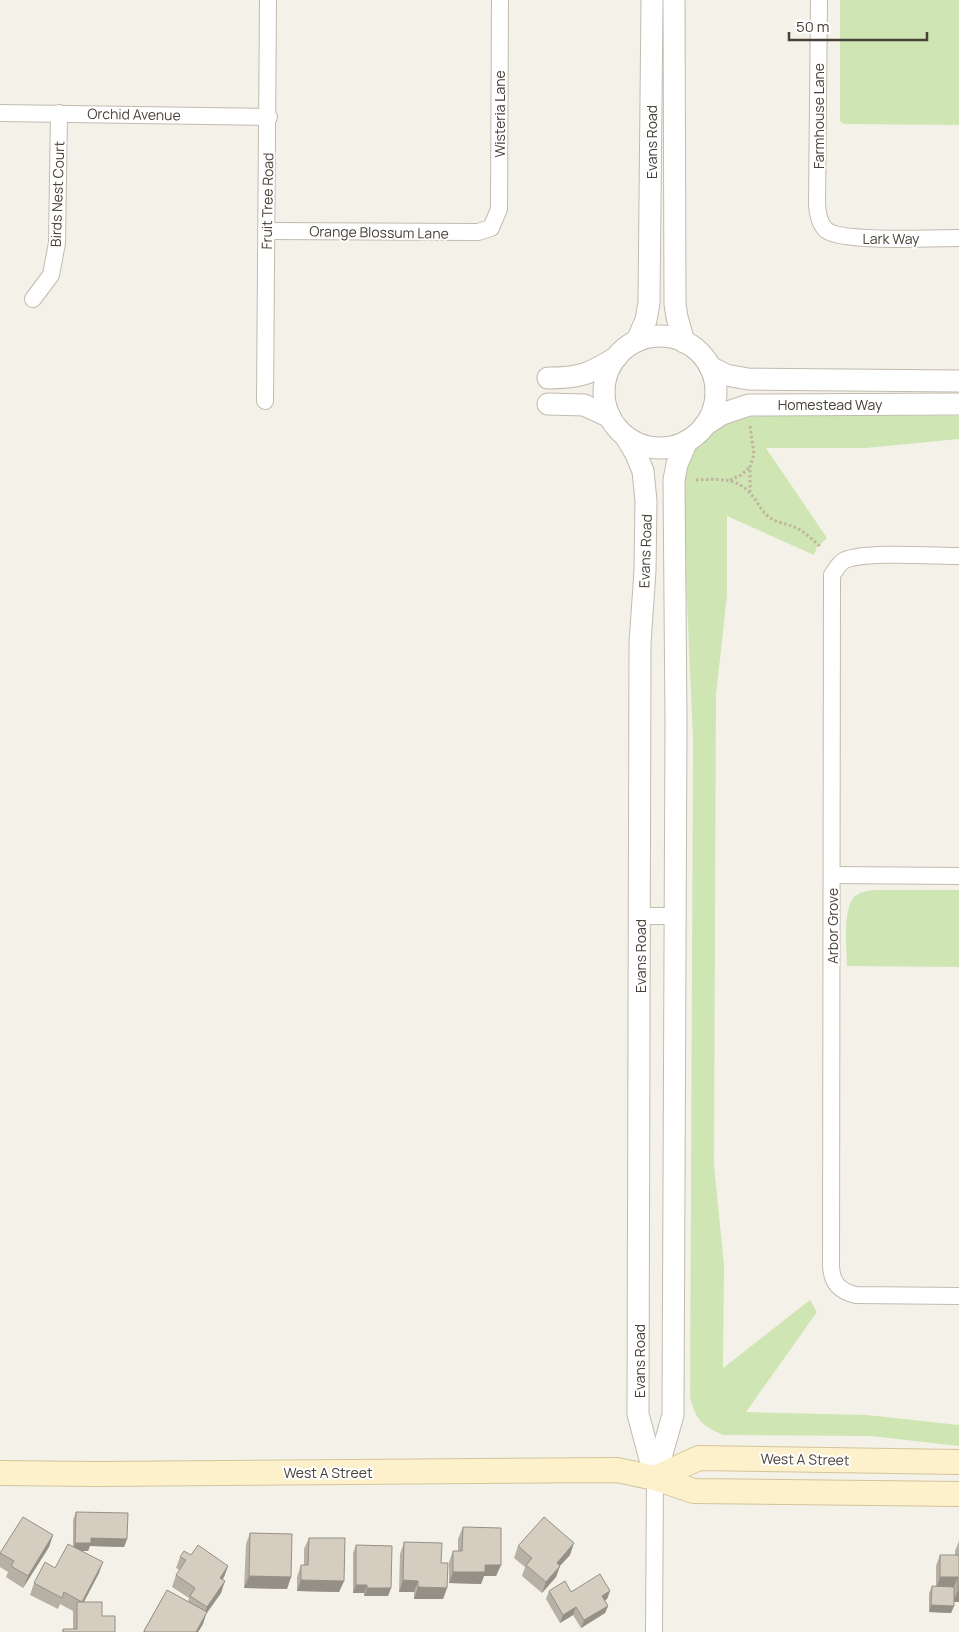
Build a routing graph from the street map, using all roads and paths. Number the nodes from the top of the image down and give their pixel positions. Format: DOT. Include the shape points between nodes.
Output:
graph roads {
  1 [pos="268,0"];
  2 [pos="500,0"];
  3 [pos="652,0"];
  4 [pos="674,0"];
  5 [pos="819,0"];
  6 [pos="0,112"];
  7 [pos="59,113"];
  8 [pos="269,116"];
  9 [pos="491,228"];
  10 [pos="825,229"];
  11 [pos="266,231"];
  12 [pos="959,238"];
  13 [pos="33,299"];
  14 [pos="637,341"];
  15 [pos="684,342"];
  16 [pos="617,357"];
  17 [pos="710,367"];
  18 [pos="548,378"];
  19 [pos="959,381"];
  20 [pos="265,401"];
  21 [pos="548,404"];
  22 [pos="959,404"];
  23 [pos="610,417"];
  24 [pos="705,425"];
  25 [pos="750,426"];
  26 [pos="626,437"];
  27 [pos="687,441"];
  28 [pos="750,467"];
  29 [pos="696,480"];
  30 [pos="729,480"];
  31 [pos="750,493"];
  32 [pos="821,547"];
  33 [pos="959,556"];
  34 [pos="832,875"];
  35 [pos="959,876"];
  36 [pos="641,916"];
  37 [pos="675,916"];
  38 [pos="959,1296"];
  39 [pos="959,1462"];
  40 [pos="0,1472"];
  41 [pos="655,1478"];
  42 [pos="959,1494"];
  43 [pos="654,1632"];
  1 -- 8 [label="street, Fruit Tree Road"];
  2 -- 9 [label="street, Wisteria Lane" via="499,209"];
  3 -- 14 [label="street, Evans Road" via="649,303"];
  4 -- 15 [label="street, Evans Road" via="675,304"];
  5 -- 10 [label="street, Farmhouse Lane" via="817,205 818,217"];
  6 -- 7 [label="street, Orchid Avenue"];
  7 -- 8 [label="street, Orchid Avenue"];
  7 -- 13 [label="street, Birds Nest Court" via="57,242 51,275"];
  8 -- 11 [label="street, Fruit Tree Road"];
  9 -- 11 [label="street, Orange Blossum Lane" via="478,232"];
  10 -- 12 [label="street, Lark Way" via="854,238"];
  11 -- 20 [label="street, Fruit Tree Road"];
  14 -- 15 [label="street" via="661,336"];
  14 -- 16 [label="street"];
  15 -- 17 [label="street" via="695,348"];
  16 -- 18 [label="street" via="576,377"];
  16 -- 23 [label="street" via="610,368 604,392"];
  17 -- 19 [label="street, Homestead Way" via="726,375 748,379"];
  17 -- 24 [label="street" via="716,391 713,409"];
  21 -- 23 [label="street" via="584,405"];
  22 -- 24 [label="street, Homestead Way" via="749,405 722,414"];
  23 -- 26 [label="street"];
  24 -- 27 [label="street"];
  25 -- 28 [label="path" via="754,454"];
  26 -- 27 [label="street" via="656,447 675,446"];
  26 -- 36 [label="street, Evans Road" via="643,471 646,501 640,643"];
  27 -- 37 [label="street, Evans Road" via="674,480"];
  28 -- 30 [label="path"];
  28 -- 31 [label="path"];
  29 -- 30 [label="path"];
  30 -- 31 [label="path"];
  31 -- 32 [label="path" via="768,516 801,530"];
  33 -- 34 [label="street, Arbor Grove" via="853,557 840,563 832,575"];
  34 -- 35 [label="street"];
  34 -- 38 [label="street, Arbor Grove" via="831,1266 834,1283 856,1296"];
  36 -- 37 [label="street"];
  36 -- 41 [label="street, Evans Road" via="638,1414"];
  37 -- 41 [label="street, Evans Road" via="673,1415"];
  39 -- 41 [label="main road, West A Street" via="699,1458"];
  40 -- 41 [label="main road, West A Street" via="616,1470"];
  41 -- 42 [label="main road, West A Street" via="694,1491"];
  41 -- 43 [label="street, Evans Road"];
}
